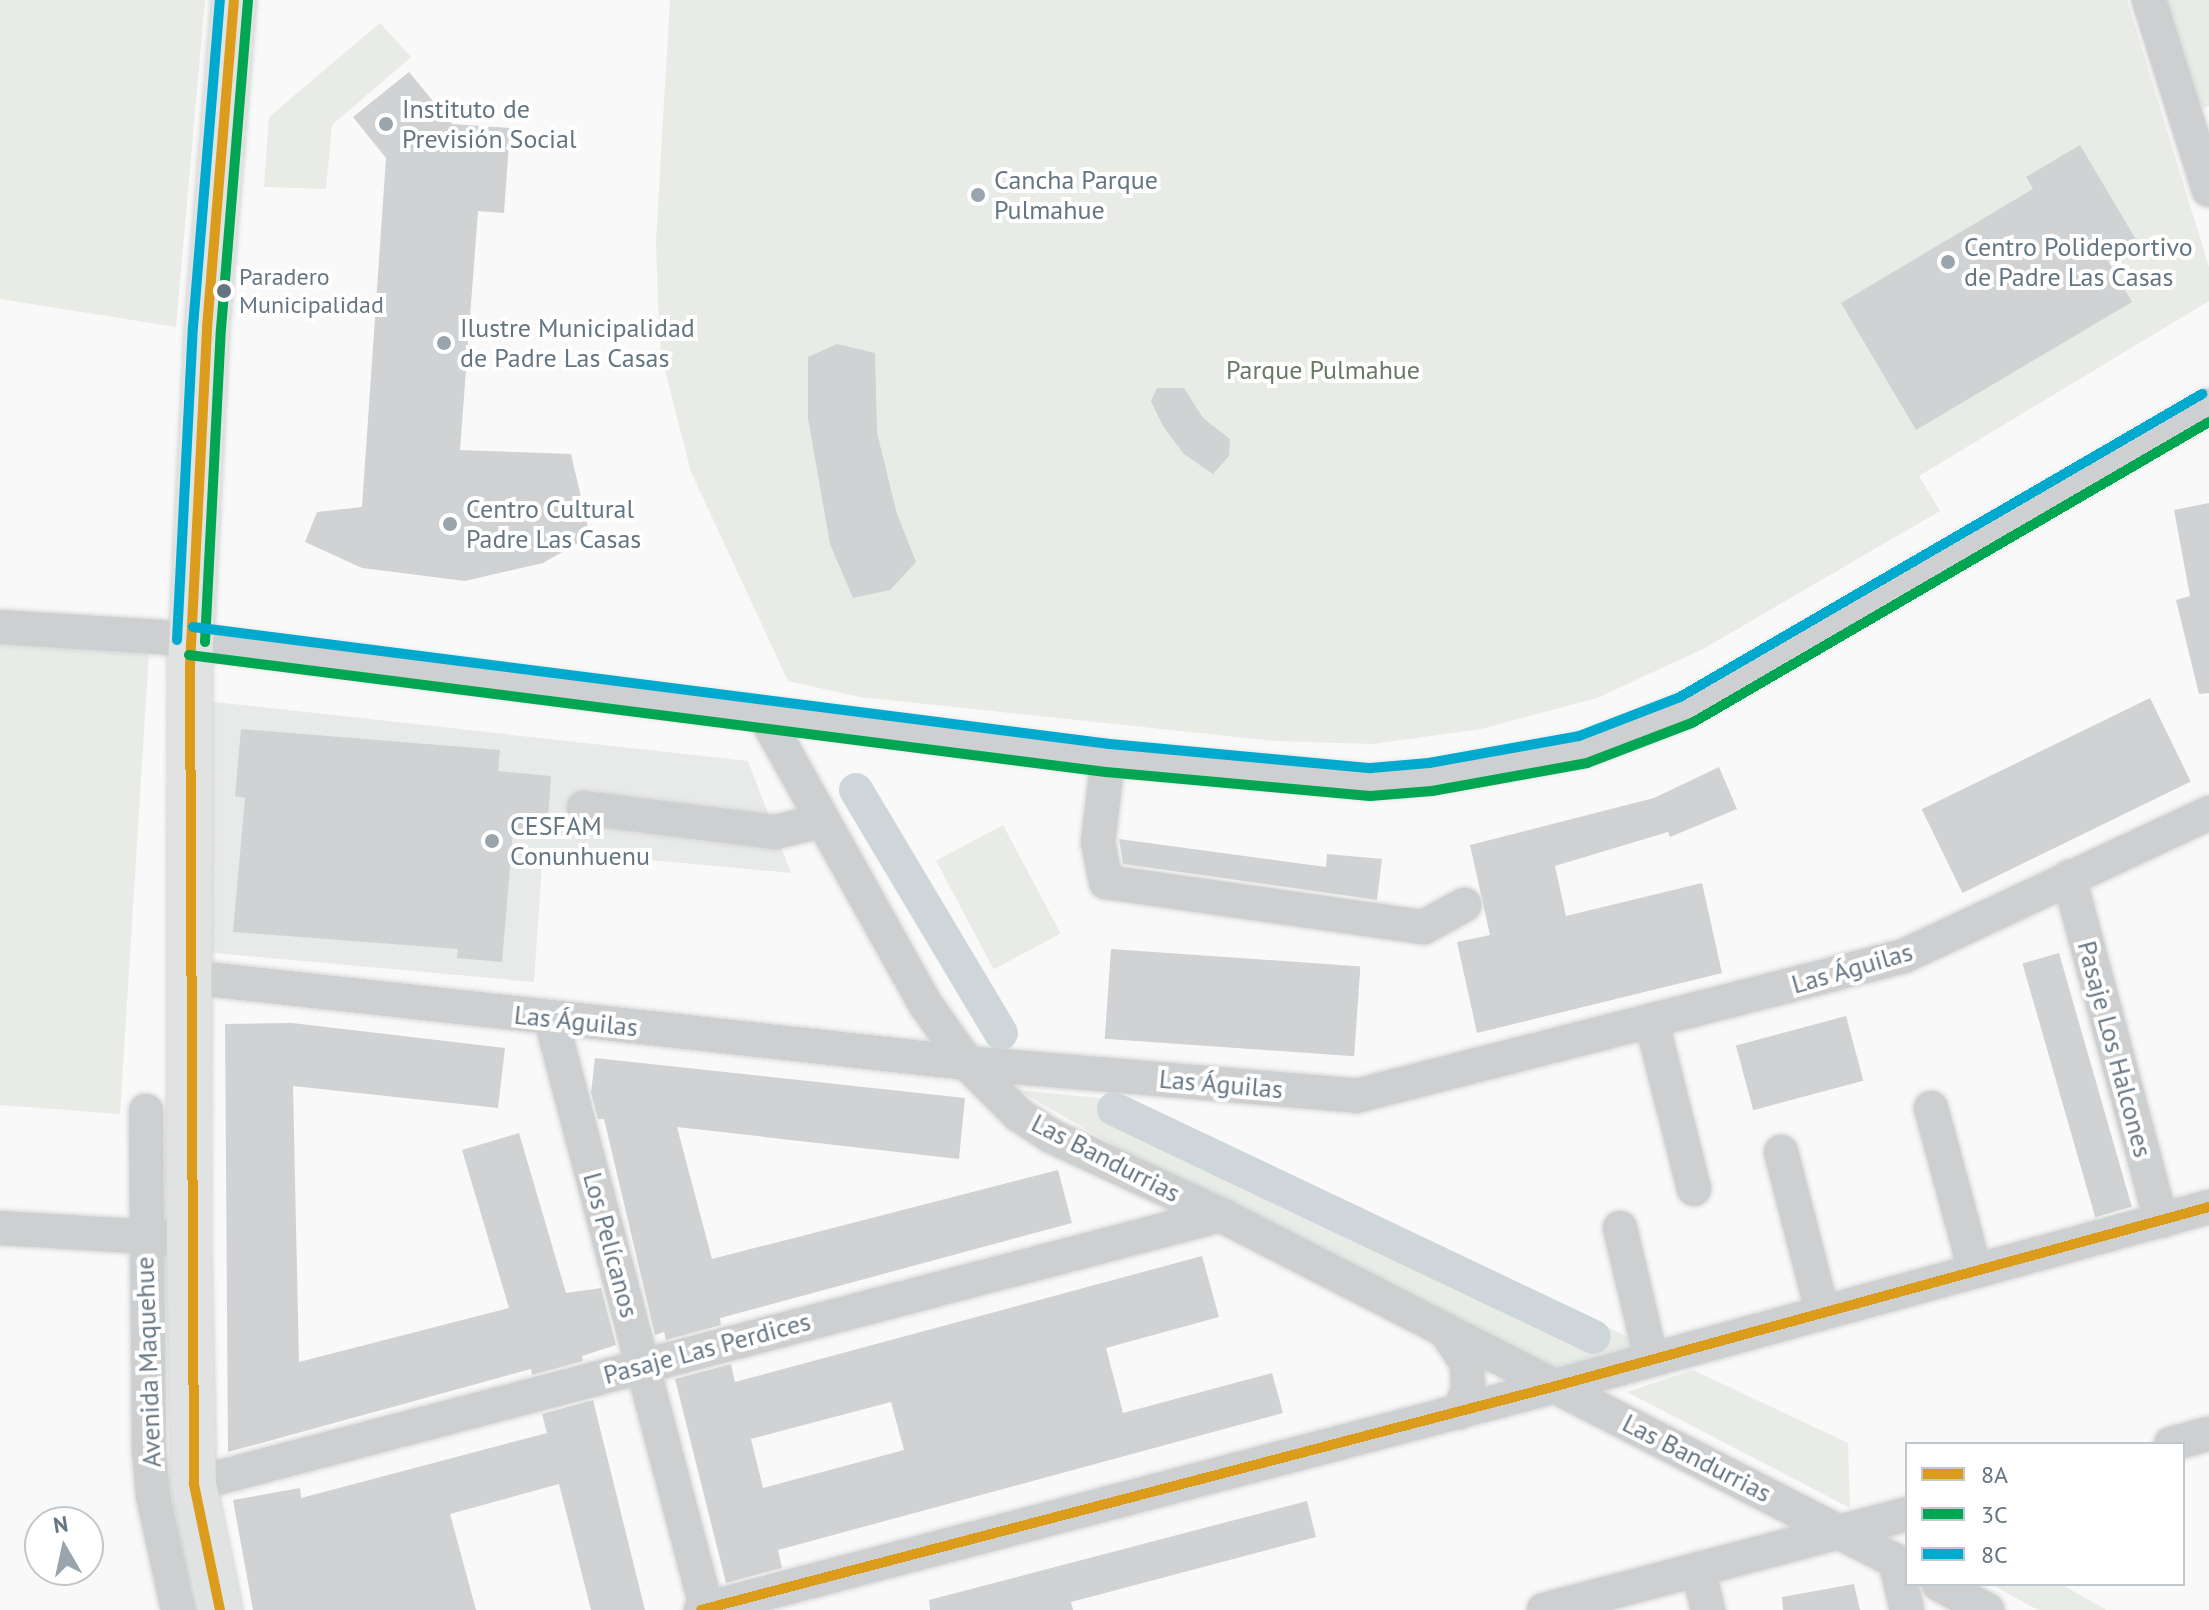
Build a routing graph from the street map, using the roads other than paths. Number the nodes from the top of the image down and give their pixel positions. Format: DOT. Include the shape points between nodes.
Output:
graph roads {
  1 [pos="234,0"];
  2 [pos="2149,0"];
  3 [pos="2199,118"];
  4 [pos="2209,190"];
  5 [pos="2209,406"];
  6 [pos="0,627"];
  7 [pos="191,641"];
  8 [pos="766,718"];
  9 [pos="1108,758"];
  10 [pos="584,808"];
  11 [pos="2209,813"];
  12 [pos="822,821"];
  13 [pos="2069,877"];
  14 [pos="1464,905"];
  15 [pos="188,977"];
  16 [pos="551,1019"];
  17 [pos="1652,1023"];
  18 [pos="967,1063"];
  19 [pos="1931,1108"];
  20 [pos="146,1111"];
  21 [pos="1781,1152"];
  22 [pos="1694,1189"];
  23 [pos="2209,1207"];
  24 [pos="1221,1215"];
  25 [pos="2161,1221"];
  26 [pos="0,1228"];
  27 [pos="1620,1228"];
  28 [pos="144,1236"];
  29 [pos="189,1239"];
  30 [pos="1975,1270"];
  31 [pos="1822,1310"];
  32 [pos="1443,1329"];
  33 [pos="1651,1358"];
  34 [pos="642,1365"];
  35 [pos="1556,1386"];
  36 [pos="1459,1412"];
  37 [pos="2209,1434"];
  38 [pos="2179,1442"];
  39 [pos="194,1484"];
  40 [pos="1905,1515"];
  41 [pos="1841,1531"];
  42 [pos="1901,1564"];
  43 [pos="1698,1569"];
  44 [pos="1943,1586"];
  45 [pos="178,1610"];
  46 [pos="220,1610"];
  47 [pos="705,1610"];
  48 [pos="1544,1610"];
  49 [pos="1708,1610"];
  50 [pos="1907,1610"];
  51 [pos="1987,1610"];
  1 -- 7 [label="main road, Avenida Maquehue" via="208,312"];
  2 -- 3 [label="street"];
  3 -- 4 [label="street"];
  5 -- 9 [label="street" via="1698,704 1613,741 1491,769 1371,782"];
  6 -- 7 [label="street"];
  7 -- 8 [label="street"];
  7 -- 15 [label="main road, Avenida Maquehue"];
  8 -- 9 [label="street"];
  8 -- 12 [label="street, Las Bandurrias"];
  9 -- 14 [label="street" via="1098,842 1106,882 1424,927"];
  10 -- 12 [label="street" via="775,832"];
  11 -- 13 [label="street, Las Águilas"];
  12 -- 18 [label="street, Las Bandurrias" via="889,944"];
  13 -- 17 [label="street, Las Águilas" via="1904,956"];
  13 -- 25 [label="street, Pasaje Los Halcones"];
  15 -- 16 [label="street, Las Águilas"];
  15 -- 29 [label="main road, Avenida Maquehue"];
  16 -- 18 [label="street, Las Águilas"];
  16 -- 34 [label="street, Los Pelícanos"];
  17 -- 18 [label="street, Las Águilas" via="1356,1096"];
  17 -- 22 [label="street"];
  18 -- 24 [label="street, Las Bandurrias" via="995,1093 1051,1136"];
  19 -- 30 [label="street"];
  20 -- 28 [label="street, Avenida Maquehue"];
  21 -- 31 [label="street"];
  23 -- 25 [label="street"];
  24 -- 32 [label="street, Las Bandurrias"];
  24 -- 34 [label="street, Pasaje Las Perdices"];
  25 -- 30 [label="street"];
  26 -- 28 [label="street"];
  27 -- 33 [label="street"];
  28 -- 29 [label="street"];
  28 -- 45 [label="street, Avenida Maquehue" via="153,1496"];
  29 -- 39 [label="main road, Avenida Maquehue"];
  30 -- 31 [label="street"];
  31 -- 33 [label="street"];
  32 -- 35 [label="street, Las Bandurrias"];
  32 -- 36 [label="street, Las Bandurrias" via="1467,1363 1468,1390"];
  33 -- 35 [label="street"];
  34 -- 39 [label="street, Pasaje Las Perdices"];
  34 -- 47 [label="street, Los Pelícanos"];
  35 -- 36 [label="street"];
  35 -- 41 [label="street, Las Bandurrias"];
  36 -- 47 [label="street"];
  37 -- 38 [label="street"];
  39 -- 46 [label="main road, Avenida Maquehue"];
  40 -- 41 [label="street"];
  41 -- 42 [label="street, Las Bandurrias"];
  41 -- 43 [label="street"];
  42 -- 50 [label="street"];
  43 -- 48 [label="street"];
  43 -- 49 [label="street"];
  44 -- 51 [label="street"];
}
